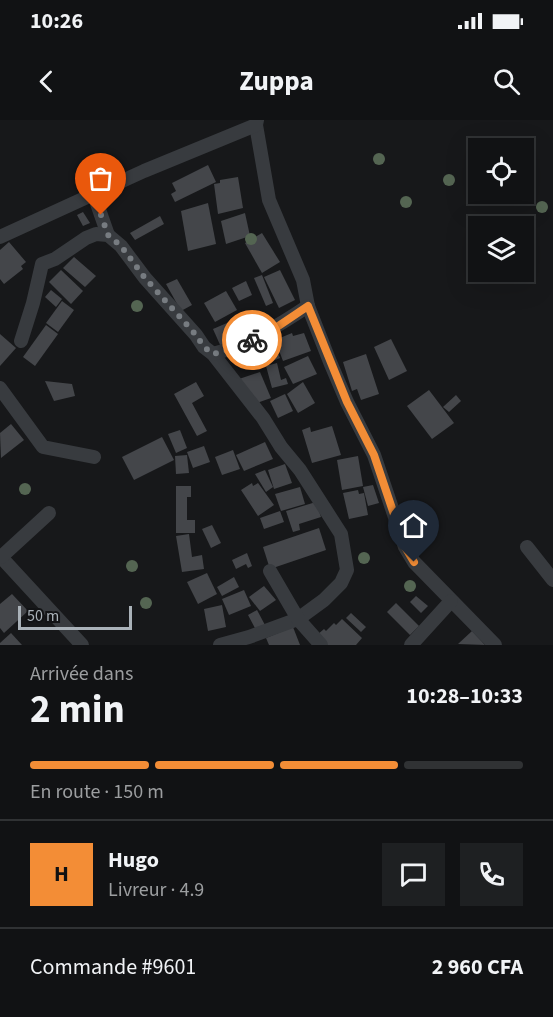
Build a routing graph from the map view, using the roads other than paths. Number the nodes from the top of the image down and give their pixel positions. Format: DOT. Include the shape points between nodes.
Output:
graph roads {
  1 [pos="257,123"];
  2 [pos="94,195"];
  3 [pos="108,235"];
  4 [pos="0,237"];
  5 [pos="308,306"];
  6 [pos="21,341"];
  7 [pos="213,354"];
  8 [pos="0,388"];
  9 [pos="94,457"];
  10 [pos="49,513"];
  11 [pos="527,547"];
  12 [pos="0,557"];
  13 [pos="270,572"];
  14 [pos="553,580"];
  15 [pos="451,601"];
  16 [pos="298,618"];
  17 [pos="82,645"];
  18 [pos="87,645"];
  19 [pos="220,645"];
  20 [pos="321,645"];
  21 [pos="411,645"];
  22 [pos="495,645"];
  1 -- 2 [label="street"];
  1 -- 5 [label="street" via="269,200 303,280"];
  2 -- 3 [label="street"];
  2 -- 4 [label="street"];
  3 -- 6 [label="street" via="86,238 42,264"];
  3 -- 7 [label="street"];
  5 -- 7 [label="street" via="271,331"];
  5 -- 15 [label="street" via="347,402 374,455 405,547"];
  7 -- 16 [label="street" via="300,470 341,534 347,570 341,583"];
  8 -- 9 [label="street" via="43,447"];
  10 -- 12 [label="street"];
  11 -- 14 [label="street"];
  12 -- 17 [label="street"];
  13 -- 16 [label="street"];
  15 -- 21 [label="street"];
  15 -- 22 [label="street"];
  16 -- 19 [label="street"];
  16 -- 20 [label="street"];
  17 -- 18 [label="street"];
}
